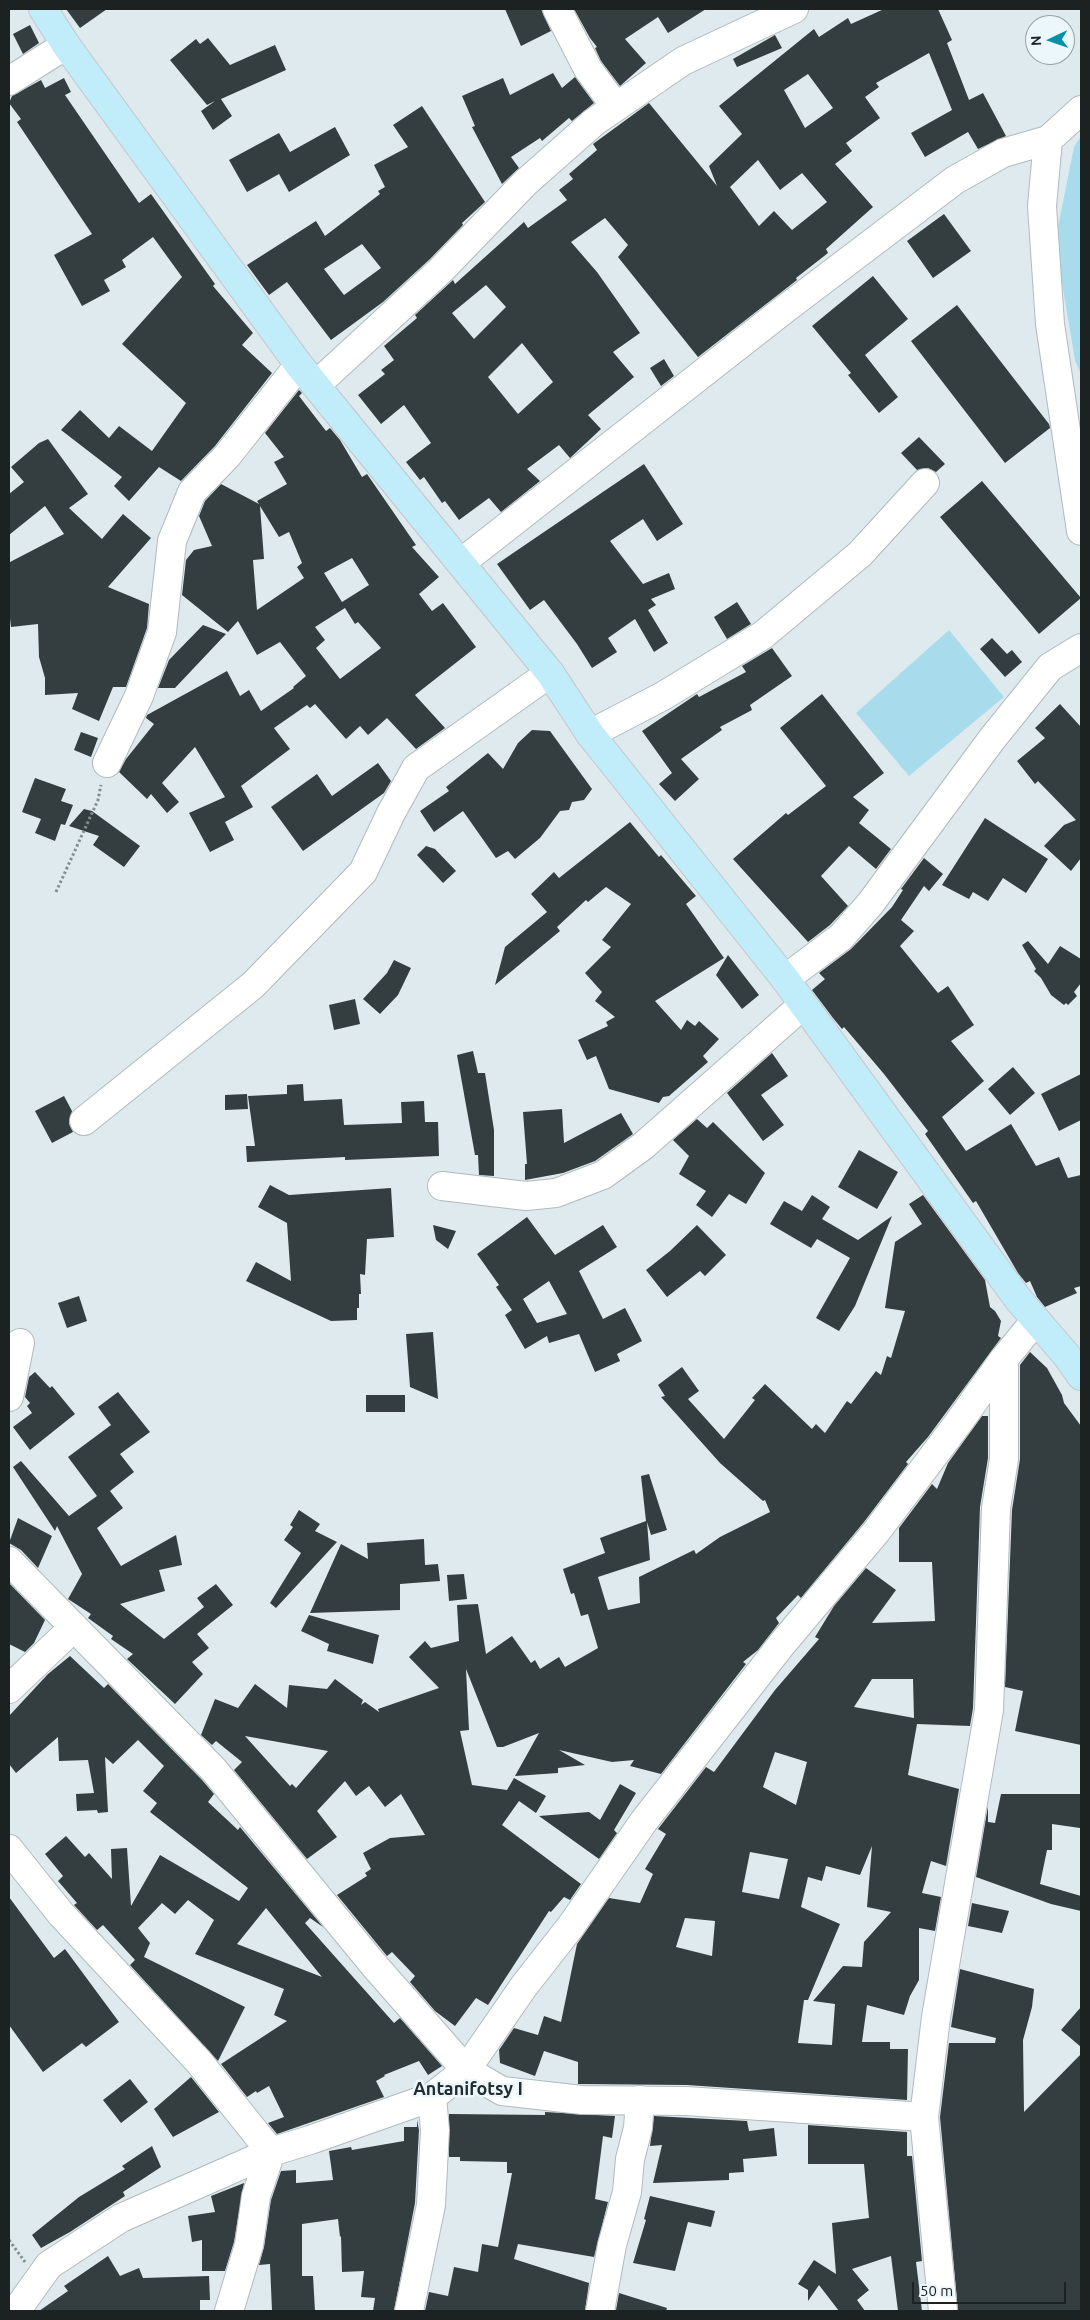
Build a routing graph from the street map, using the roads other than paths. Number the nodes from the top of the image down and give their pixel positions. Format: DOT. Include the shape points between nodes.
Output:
graph roads {
  1 [pos="43,9"];
  2 [pos="557,9"];
  3 [pos="794,9"];
  4 [pos="66,45"];
  5 [pos="9,81"];
  6 [pos="616,107"];
  7 [pos="1081,110"];
  8 [pos="1048,140"];
  9 [pos="298,365"];
  10 [pos="316,385"];
  11 [pos="925,483"];
  12 [pos="1081,530"];
  13 [pos="462,562"];
  14 [pos="1081,648"];
  15 [pos="550,673"];
  16 [pos="590,734"];
  17 [pos="107,762"];
  18 [pos="785,979"];
  19 [pos="804,1005"];
  20 [pos="84,1121"];
  21 [pos="442,1186"];
  22 [pos="1035,1321"];
  23 [pos="20,1342"];
  24 [pos="1004,1359"];
  25 [pos="1076,1359"];
  26 [pos="9,1398"];
  27 [pos="9,1561"];
  28 [pos="74,1627"];
  29 [pos="9,1690"];
  30 [pos="9,1849"];
  31 [pos="466,2070"];
  32 [pos="432,2097"];
  33 [pos="640,2100"];
  34 [pos="924,2117"];
  35 [pos="270,2152"];
  36 [pos="16,2311"];
  37 [pos="229,2311"];
  38 [pos="409,2311"];
  39 [pos="600,2311"];
  40 [pos="943,2311"];
  1 -- 4 [label="main road"];
  2 -- 6 [label="street" via="588,69"];
  3 -- 6 [label="street" via="683,61"];
  4 -- 5 [label="street"];
  4 -- 9 [label="main road"];
  6 -- 10 [label="street" via="594,122 525,183 441,270"];
  7 -- 8 [label="street"];
  8 -- 12 [label="street" via="1042,206 1050,324"];
  8 -- 13 [label="street" via="1003,153 955,180"];
  9 -- 10 [label="main road"];
  9 -- 17 [label="street" via="226,456 192,492 172,541 162,632 138,696"];
  10 -- 13 [label="main road"];
  11 -- 16 [label="street" via="860,554 763,635 663,696"];
  13 -- 15 [label="main road"];
  14 -- 18 [label="street" via="1050,667 992,739 870,904 841,937"];
  15 -- 16 [label="main road"];
  15 -- 20 [label="street" via="416,768 363,872 253,985"];
  16 -- 18 [label="main road"];
  18 -- 19 [label="main road"];
  19 -- 21 [label="street" via="643,1146 603,1175 556,1193 526,1196"];
  19 -- 22 [label="main road"];
  22 -- 24 [label="street"];
  22 -- 25 [label="main road"];
  23 -- 26 [label="street"];
  24 -- 31 [label="street" via="876,1532 782,1644 644,1821"];
  24 -- 34 [label="street" via="1004,1459 996,1508 989,1710 936,2017"];
  27 -- 28 [label="street"];
  28 -- 29 [label="street"];
  28 -- 31 [label="street" via="214,1770 373,1964"];
  30 -- 35 [label="street" via="61,1914 198,2062"];
  31 -- 32 [label="street"];
  31 -- 33 [label="street" via="502,2091 582,2100"];
  32 -- 35 [label="street"];
  32 -- 38 [label="street" via="435,2130 431,2205"];
  33 -- 34 [label="street"];
  33 -- 39 [label="street" via="627,2192 612,2245"];
  34 -- 40 [label="street"];
  35 -- 36 [label="street" via="121,2218 50,2265"];
  35 -- 37 [label="street" via="256,2196 249,2245"];
}
